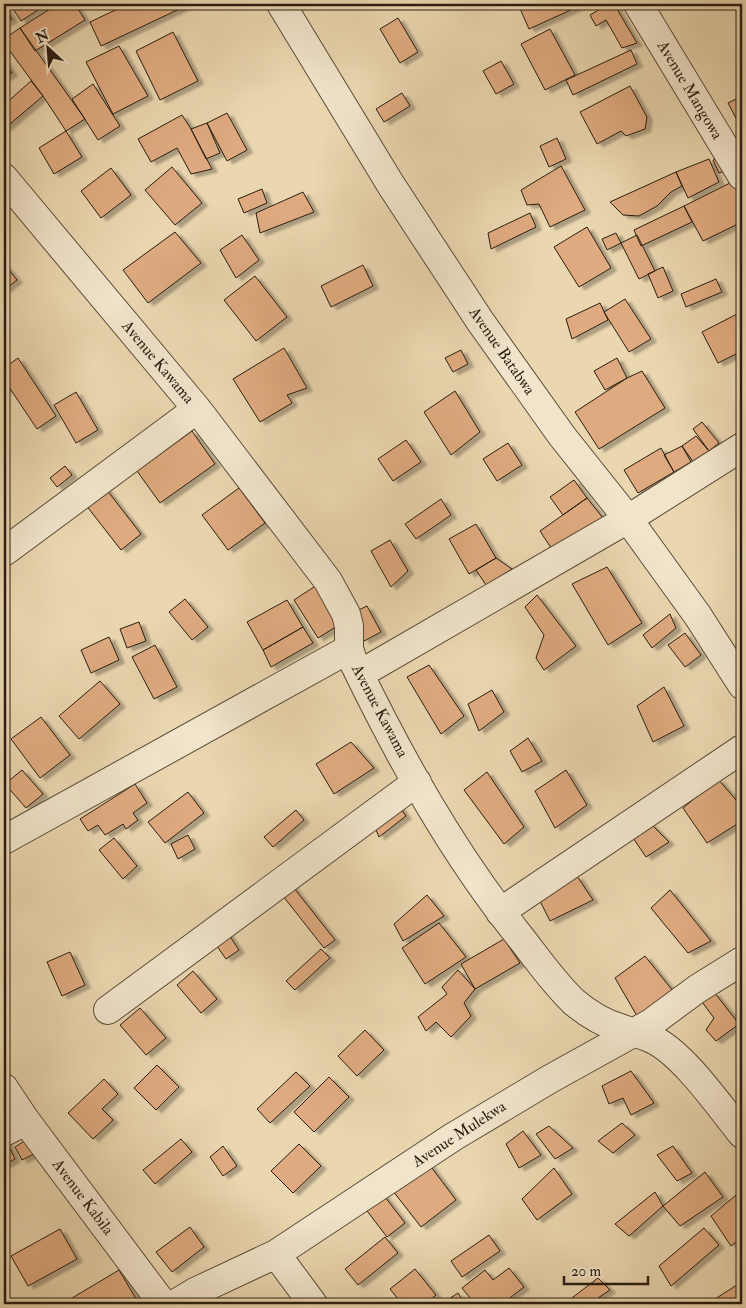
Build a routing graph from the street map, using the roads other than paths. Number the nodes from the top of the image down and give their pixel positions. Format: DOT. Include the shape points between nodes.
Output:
graph roads {
  1 [pos="281,4"];
  2 [pos="638,4"];
  3 [pos="742,176"];
  4 [pos="8,190"];
  5 [pos="197,409"];
  6 [pos="742,447"];
  7 [pos="628,519"];
  8 [pos="4,552"];
  9 [pos="349,649"];
  10 [pos="360,674"];
  11 [pos="742,685"];
  12 [pos="742,749"];
  13 [pos="417,782"];
  14 [pos="4,840"];
  15 [pos="500,912"];
  16 [pos="742,961"];
  17 [pos="108,1010"];
  18 [pos="634,1032"];
  19 [pos="4,1088"];
  20 [pos="15,1127"];
  21 [pos="742,1134"];
  22 [pos="276,1254"];
  23 [pos="163,1304"];
  24 [pos="174,1304"];
  25 [pos="313,1304"];
  1 -- 7 [label="street, Avenue Batabwa" via="391,184 480,321 562,436"];
  2 -- 3 [label="street, Avenue Mangowa"];
  4 -- 5 [label="street, Avenue Kawama"];
  5 -- 8 [label="street"];
  5 -- 9 [label="street, Avenue Kawama" via="328,581 346,614"];
  6 -- 7 [label="street"];
  7 -- 10 [label="street"];
  7 -- 11 [label="street, Avenue Batabwa" via="698,616"];
  9 -- 10 [label="street, Avenue Kawama"];
  9 -- 14 [label="street"];
  10 -- 13 [label="street, Avenue Kawama"];
  12 -- 15 [label="street"];
  13 -- 15 [label="street, Avenue Kawama" via="465,862"];
  13 -- 17 [label="street"];
  15 -- 18 [label="street, Avenue Kawama" via="575,1003 617,1028"];
  16 -- 18 [label="street, Avenue Mulekwa"];
  18 -- 21 [label="street, Avenue Kawama" via="653,1039 684,1064"];
  18 -- 22 [label="street, Avenue Mulekwa" via="453,1136"];
  19 -- 20 [label="street, Avenue Kabila"];
  20 -- 23 [label="street, Avenue Kabila"];
  22 -- 24 [label="street, Avenue Mulekwa"];
  22 -- 25 [label="street"];
}
